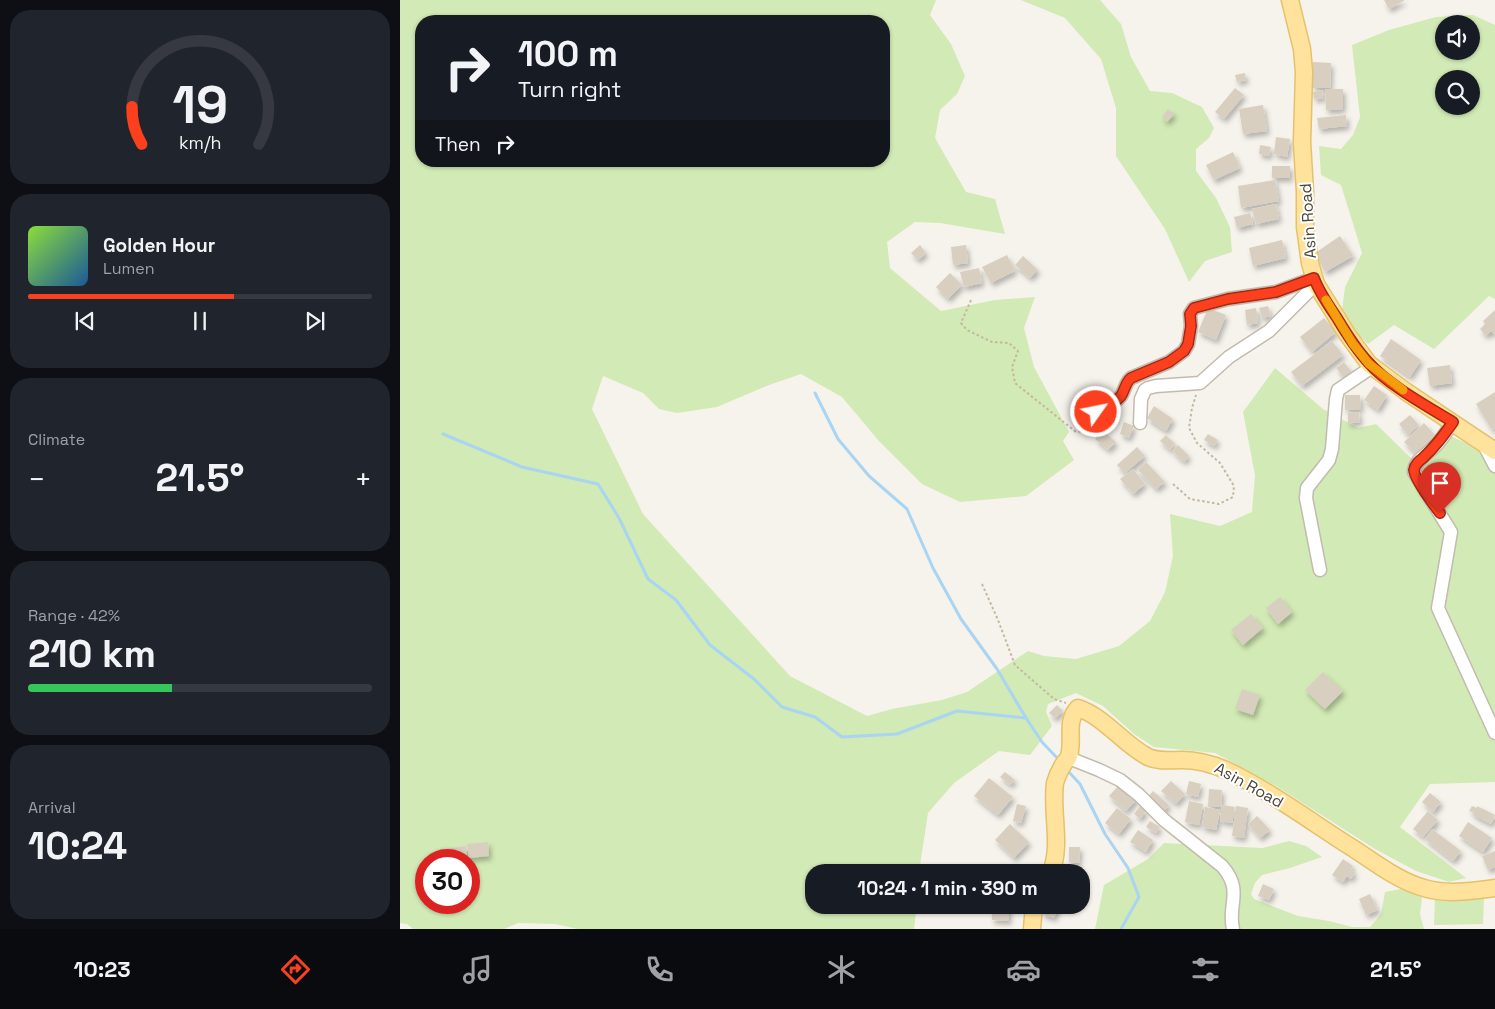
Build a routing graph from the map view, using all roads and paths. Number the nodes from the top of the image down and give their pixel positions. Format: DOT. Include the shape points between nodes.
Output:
graph roads {
  1 [pos="1290,0"];
  2 [pos="1315,281"];
  3 [pos="970,300"];
  4 [pos="1372,366"];
  5 [pos="1200,383"];
  6 [pos="1096,416"];
  7 [pos="1453,422"];
  8 [pos="1140,423"];
  9 [pos="1489,446"];
  10 [pos="1495,466"];
  11 [pos="1173,484"];
  12 [pos="1320,570"];
  13 [pos="982,584"];
  14 [pos="1078,708"];
  15 [pos="1495,733"];
  16 [pos="1065,763"];
  17 [pos="1054,864"];
  18 [pos="1495,888"];
  19 [pos="1033,914"];
  20 [pos="1032,929"];
  21 [pos="1234,929"];
  1 -- 2 [label="main road, Asin Road" via="1304,65 1305,227"];
  2 -- 4 [label="main road, Asin Road" via="1355,346"];
  2 -- 5 [label="street" via="1269,331 1229,357"];
  2 -- 6 [label="street" via="1194,308 1190,314 1191,326 1184,351 1169,362 1131,378 1122,394"];
  3 -- 6 [label="path" via="961,323 967,330 992,342 1009,343 1018,351 1012,367 1015,383 1076,432 1086,431"];
  4 -- 7 [label="main road, Asin Road" via="1405,392"];
  4 -- 12 [label="street" via="1338,390 1329,460 1306,488"];
  5 -- 8 [label="street" via="1148,388 1141,399"];
  5 -- 11 [label="path" via="1189,428 1197,443 1220,464 1234,486 1233,497 1219,504 1190,499"];
  7 -- 9 [label="main road, Asin Road"];
  7 -- 15 [label="street" via="1438,444 1418,462 1414,472 1451,532 1438,608"];
  9 -- 10 [label="street"];
  13 -- 14 [label="path" via="1015,665 1054,699"];
  14 -- 16 [label="main road" via="1070,726"];
  14 -- 18 [label="main road, Asin Road" via="1092,714 1148,757 1208,763 1232,773 1377,864 1423,888 1458,892"];
  16 -- 17 [label="main road" via="1055,784"];
  16 -- 21 [label="street" via="1100,770 1120,780 1171,826 1215,859 1228,873 1234,887"];
  19 -- 20 [label="main road"];
}
